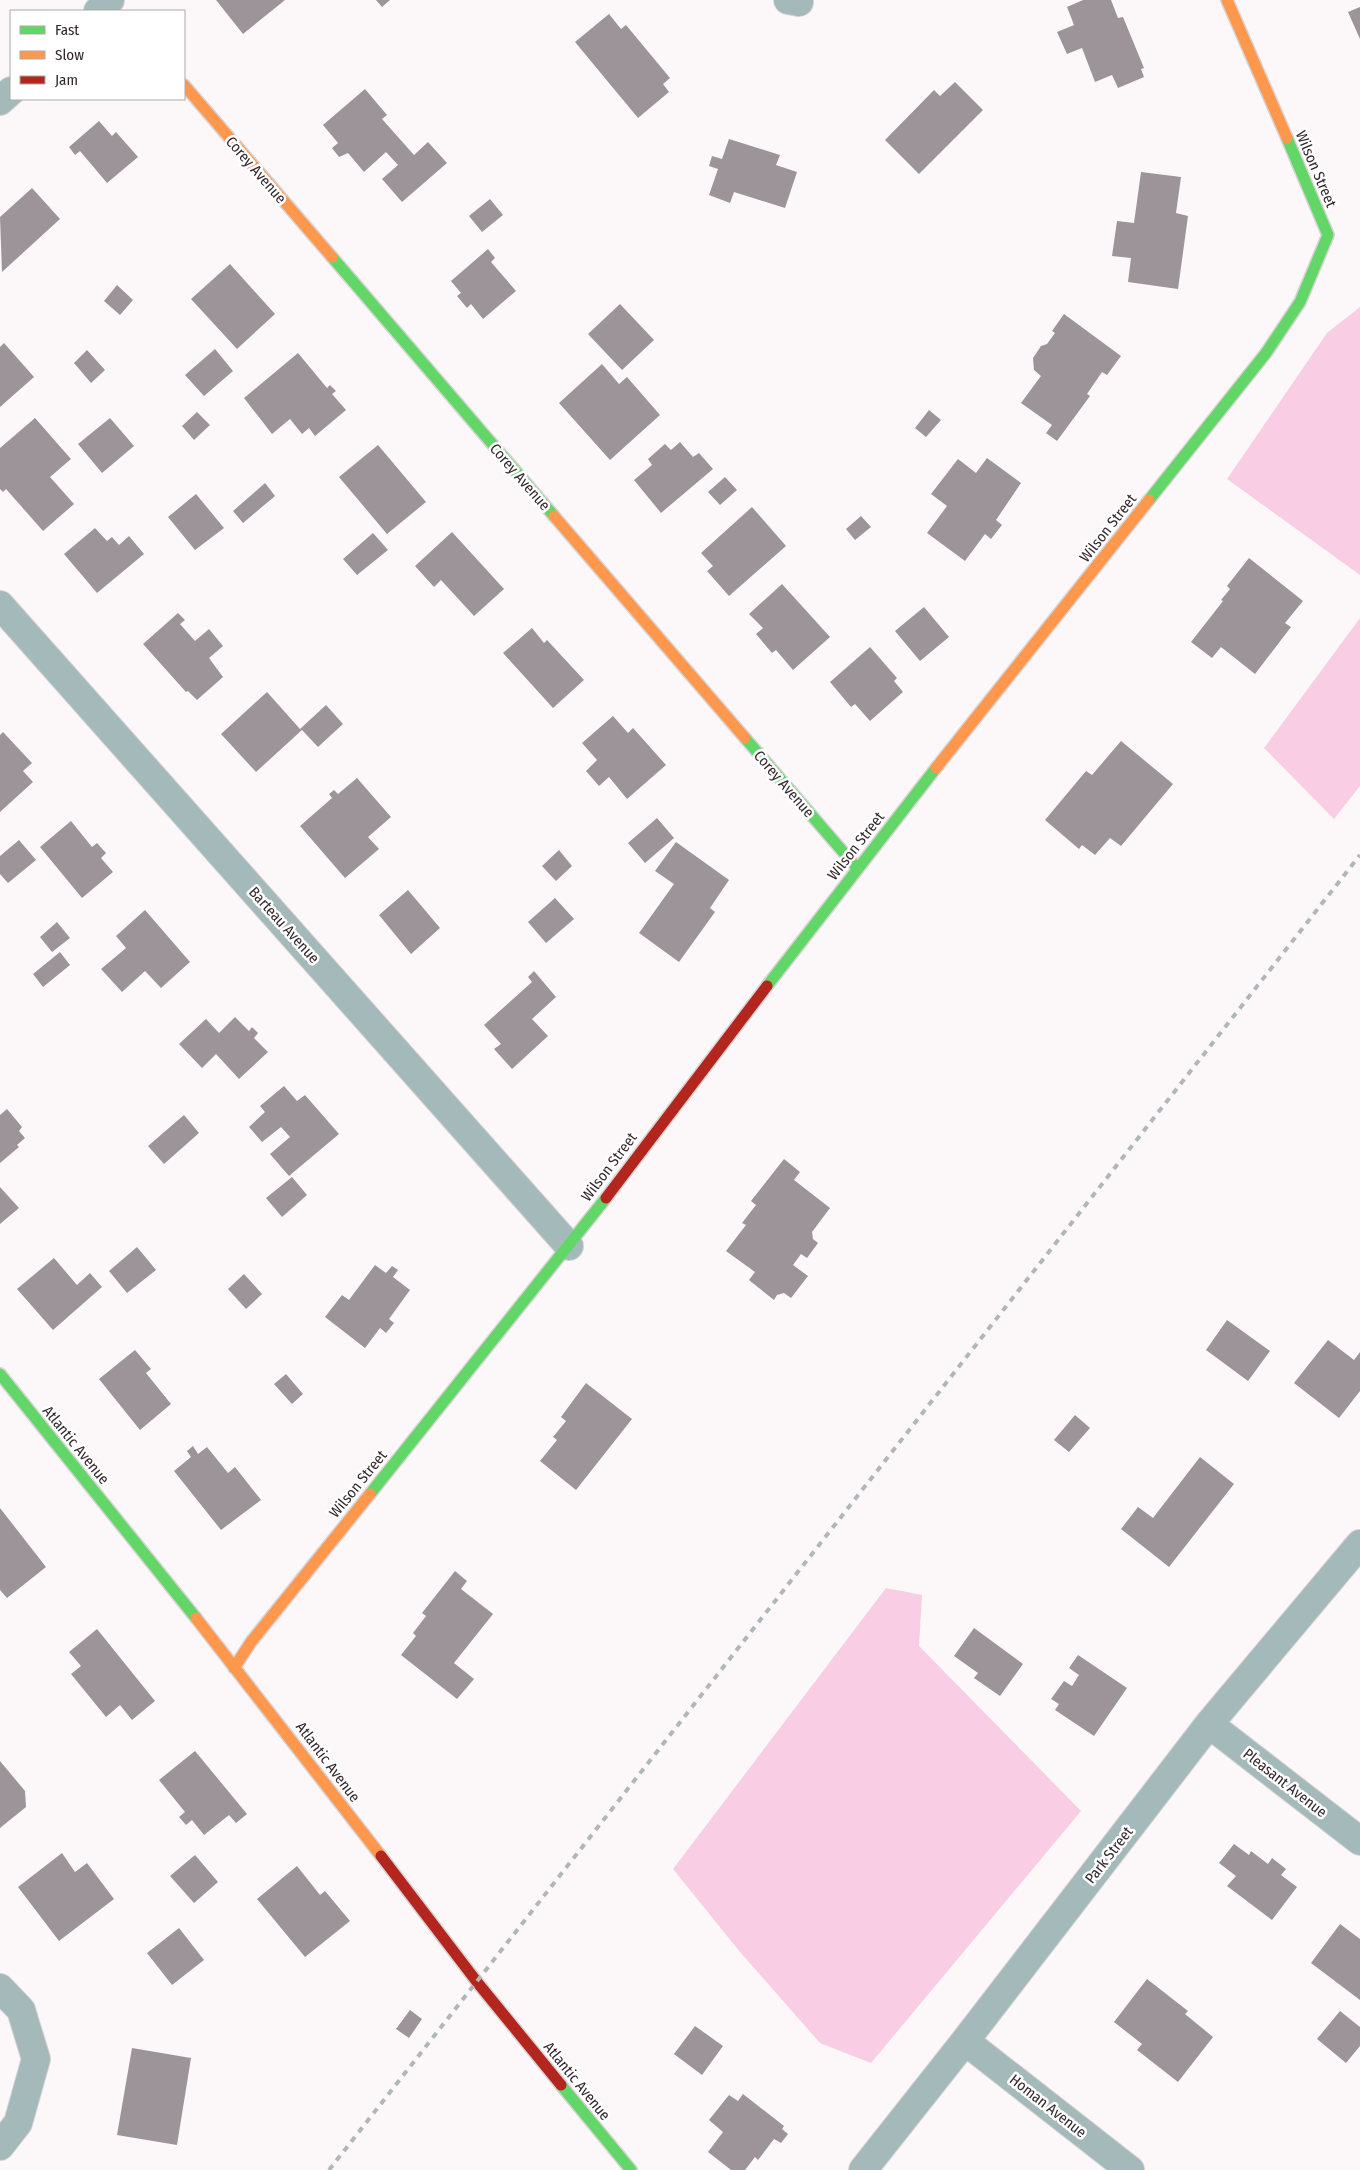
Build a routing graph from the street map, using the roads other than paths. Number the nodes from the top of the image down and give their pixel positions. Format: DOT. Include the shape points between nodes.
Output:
graph roads {
  1 [pos="111,0"];
  2 [pos="1227,0"];
  3 [pos="99,10"];
  4 [pos="119,10"];
  5 [pos="185,86"];
  6 [pos="10,91"];
  7 [pos="0,101"];
  8 [pos="0,605"];
  9 [pos="857,868"];
  10 [pos="569,1246"];
  11 [pos="0,1374"];
  12 [pos="1360,1544"];
  13 [pos="234,1668"];
  14 [pos="1210,1724"];
  15 [pos="1360,1841"];
  16 [pos="0,1988"];
  17 [pos="965,2041"];
  18 [pos="0,2146"];
  19 [pos="631,2170"];
  20 [pos="863,2170"];
  21 [pos="1130,2170"];
  1 -- 3 [label="street"];
  1 -- 4 [label="street"];
  2 -- 9 [label="street, Wilson Street" via="1328,236 1300,302 1266,353"];
  5 -- 9 [label="street, Corey Avenue"];
  6 -- 7 [label="street"];
  8 -- 10 [label="street, Barteau Avenue"];
  9 -- 10 [label="street, Wilson Street"];
  10 -- 13 [label="street, Wilson Street"];
  11 -- 13 [label="street, Atlantic Avenue"];
  12 -- 14 [label="street, Park Street"];
  13 -- 19 [label="street, Atlantic Avenue" via="477,1982"];
  14 -- 15 [label="street, Pleasant Avenue"];
  14 -- 17 [label="street, Park Street"];
  16 -- 18 [label="street" via="21,2010 36,2059 18,2123"];
  17 -- 20 [label="street, Park Street"];
  17 -- 21 [label="street, Homan Avenue"];
}
